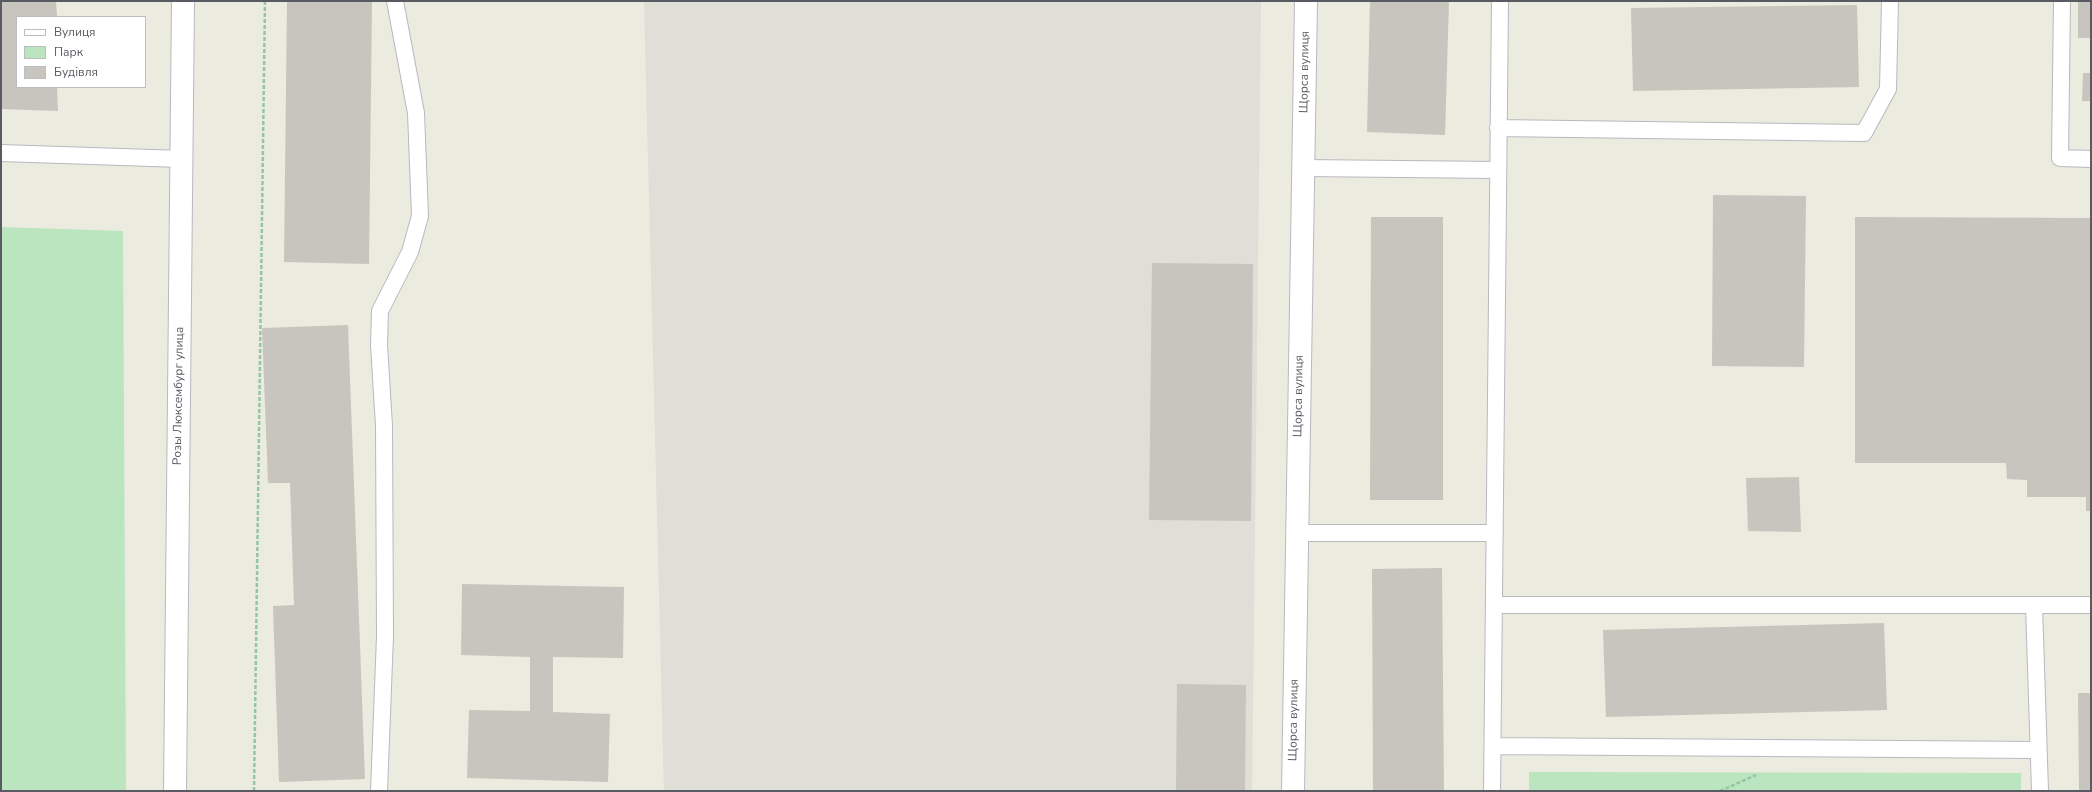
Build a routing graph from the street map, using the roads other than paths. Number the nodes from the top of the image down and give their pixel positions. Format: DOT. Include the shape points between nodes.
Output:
graph roads {
  1 [pos="183,1"];
  2 [pos="395,1"];
  3 [pos="1306,1"];
  4 [pos="1500,1"];
  5 [pos="1890,1"];
  6 [pos="2062,1"];
  7 [pos="1498,128"];
  8 [pos="1,153"];
  9 [pos="182,158"];
  10 [pos="2091,159"];
  11 [pos="1303,168"];
  12 [pos="1498,170"];
  13 [pos="1495,532"];
  14 [pos="1297,533"];
  15 [pos="1494,605"];
  16 [pos="2034,605"];
  17 [pos="2091,605"];
  18 [pos="1492,746"];
  19 [pos="2038,750"];
  20 [pos="175,791"];
  21 [pos="379,791"];
  22 [pos="1293,791"];
  23 [pos="1492,791"];
  24 [pos="2040,791"];
  1 -- 9 [label="street, Розы Люксембург улица"];
  2 -- 21 [label="lane" via="416,113 420,216 410,252 380,311 379,345 384,426 385,636"];
  3 -- 11 [label="street, Щорса вулиця"];
  4 -- 7 [label="lane"];
  5 -- 7 [label="lane" via="1888,89 1864,134"];
  6 -- 10 [label="lane" via="2060,158"];
  7 -- 12 [label="lane"];
  8 -- 9 [label="lane"];
  9 -- 20 [label="street, Розы Люксембург улица"];
  11 -- 12 [label="lane"];
  11 -- 14 [label="street, Щорса вулиця"];
  12 -- 13 [label="lane"];
  13 -- 14 [label="lane"];
  13 -- 15 [label="lane"];
  14 -- 22 [label="street, Щорса вулиця"];
  15 -- 16 [label="lane"];
  15 -- 18 [label="lane"];
  16 -- 17 [label="lane"];
  16 -- 19 [label="lane"];
  18 -- 19 [label="lane"];
  18 -- 23 [label="lane"];
  19 -- 24 [label="lane"];
}
